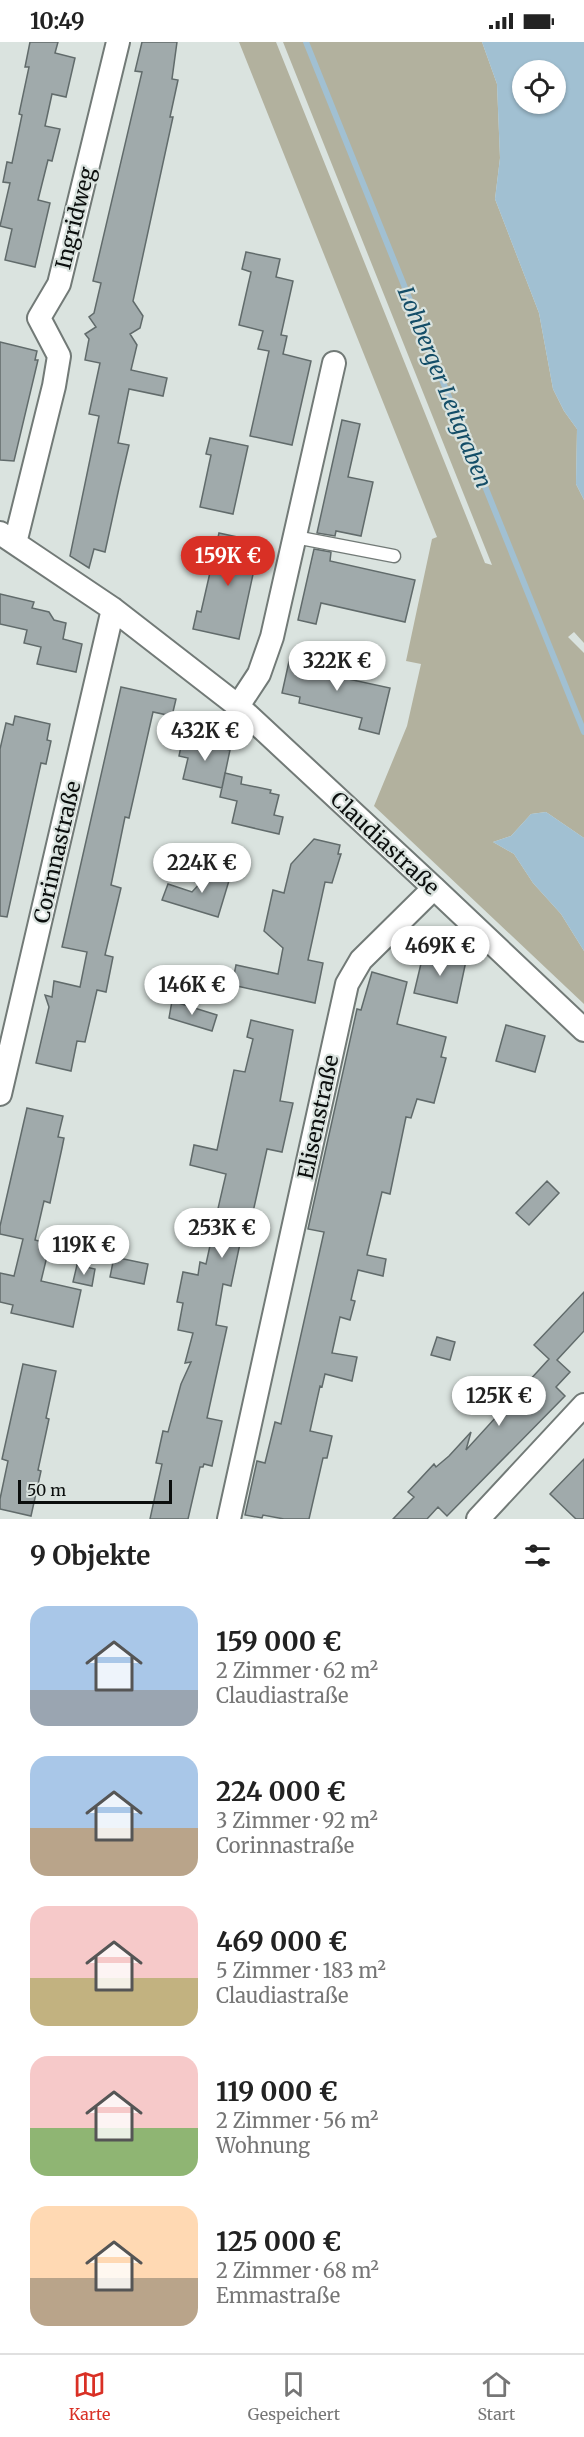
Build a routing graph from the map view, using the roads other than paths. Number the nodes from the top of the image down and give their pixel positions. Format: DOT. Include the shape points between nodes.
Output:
graph roads {
  1 [pos="118,42"];
  2 [pos="334,363"];
  3 [pos="54,386"];
  4 [pos="294,537"];
  5 [pos="8,538"];
  6 [pos="394,556"];
  7 [pos="113,609"];
  8 [pos="237,706"];
  9 [pos="434,888"];
  10 [pos="584,1030"];
  11 [pos="0,1094"];
  12 [pos="584,1405"];
  13 [pos="229,1519"];
  14 [pos="478,1519"];
  1 -- 3 [label="street, Ingridweg" via="59,284 39,318 59,356"];
  2 -- 4 [label="street"];
  3 -- 5 [label="street, Claudiastraße"];
  4 -- 6 [label="lane"];
  4 -- 8 [label="street" via="272,637 259,674"];
  5 -- 7 [label="street, Claudiastraße"];
  7 -- 8 [label="street, Claudiastraße"];
  7 -- 11 [label="street, Corinnastraße"];
  8 -- 9 [label="street, Claudiastraße"];
  9 -- 10 [label="street, Claudiastraße"];
  9 -- 13 [label="street, Elisenstraße" via="361,960 347,984"];
  12 -- 14 [label="street"];
}
